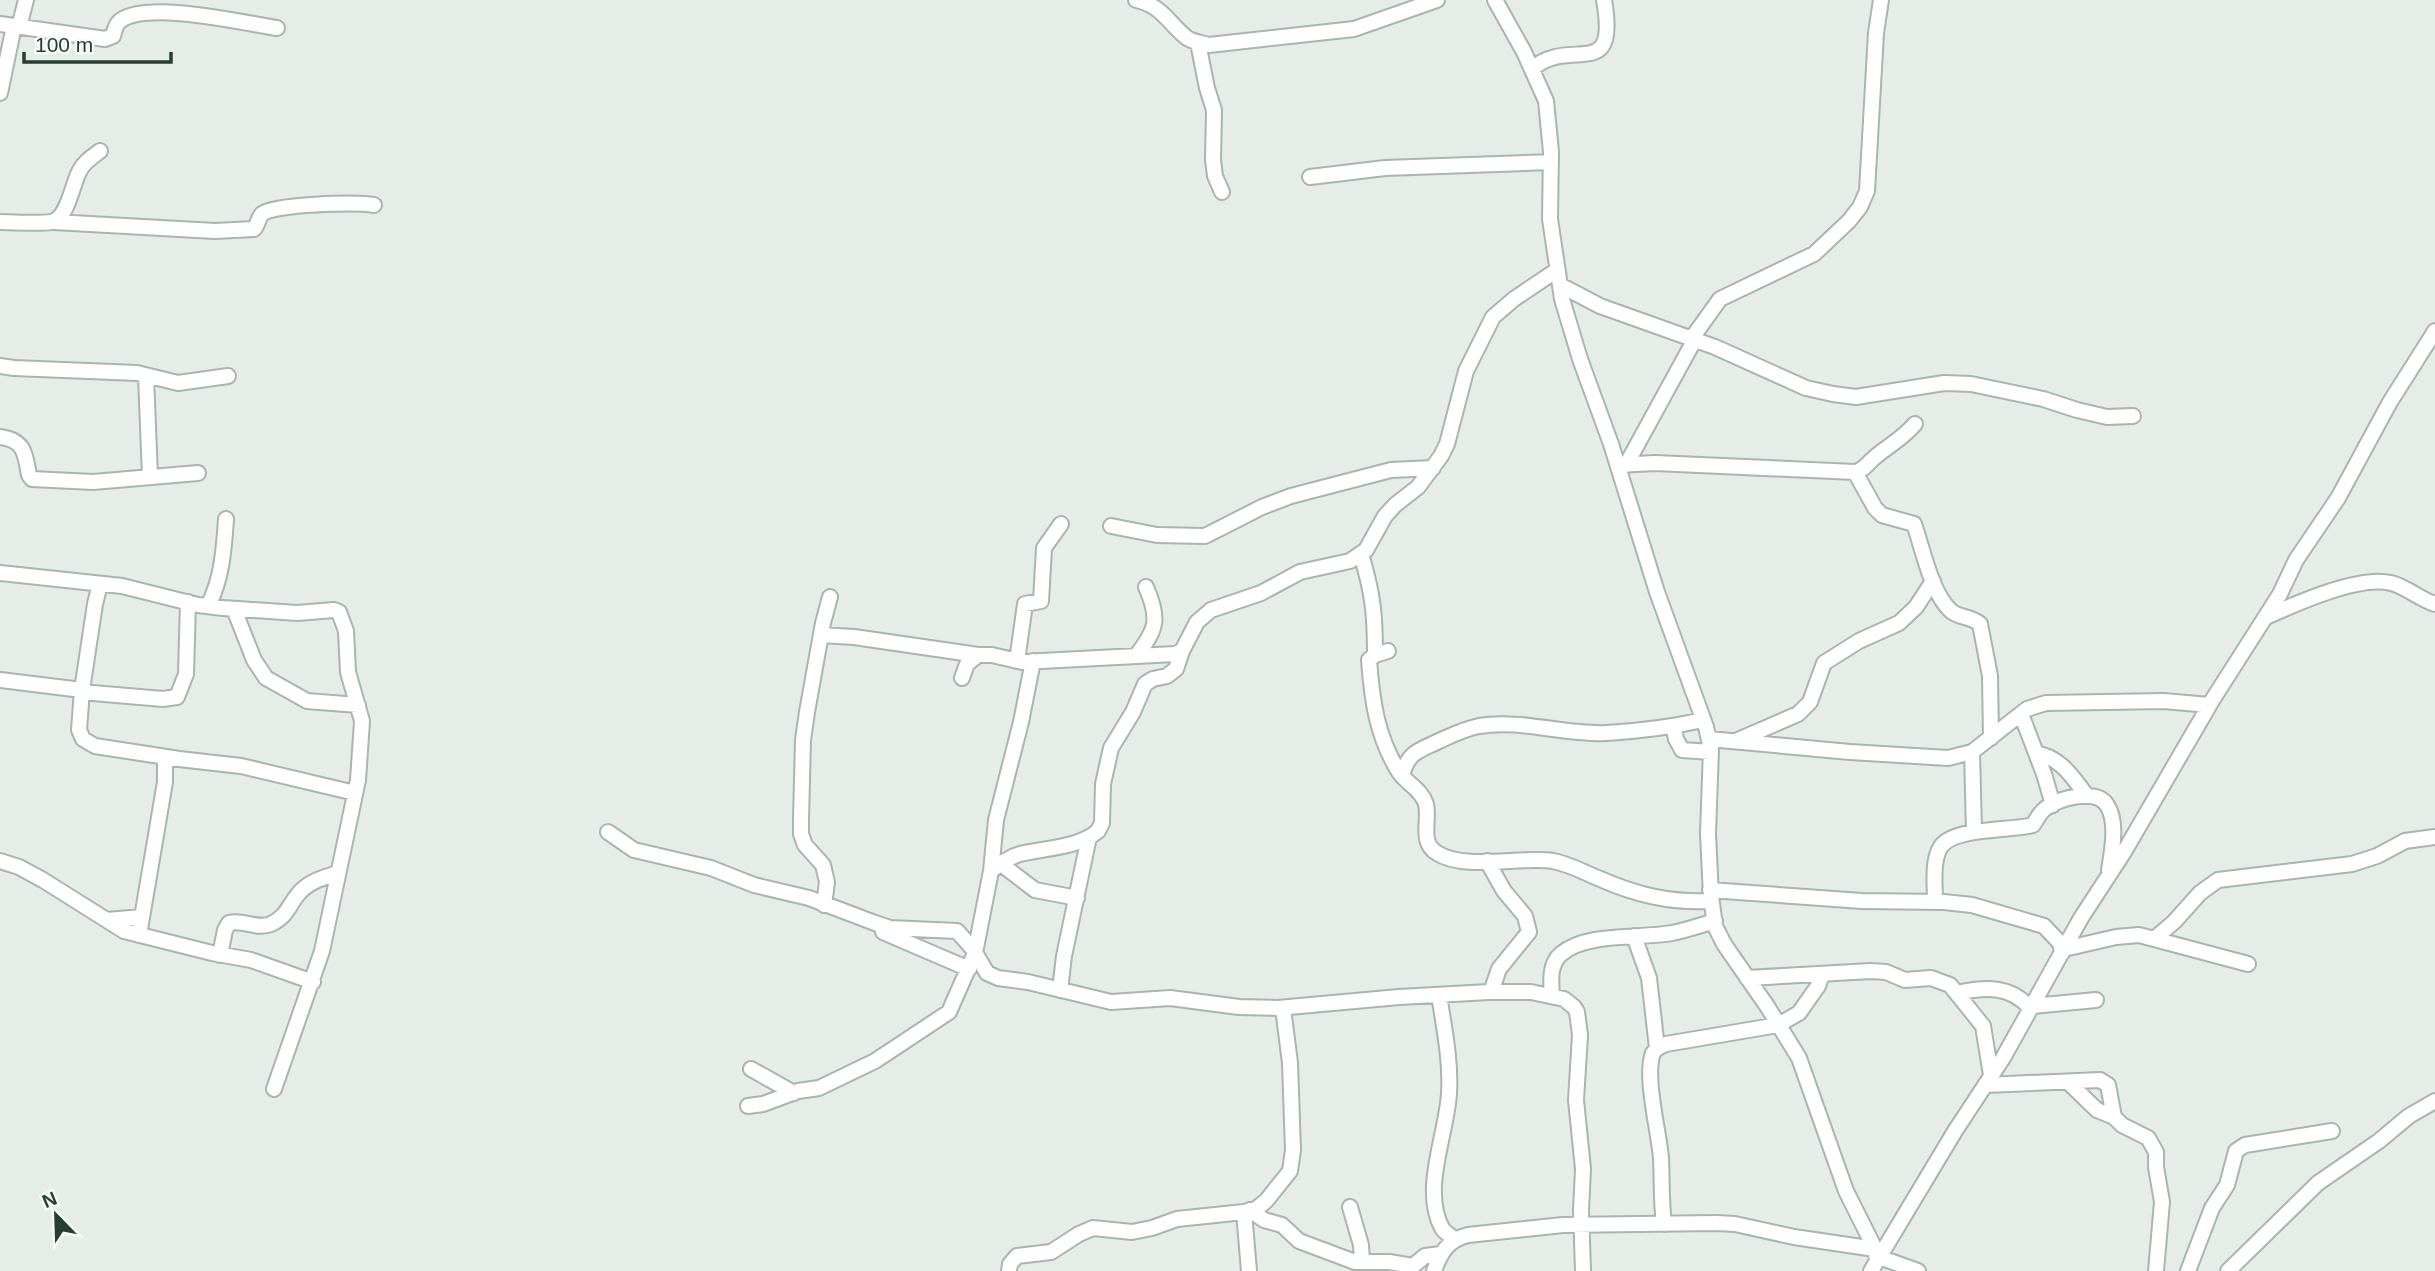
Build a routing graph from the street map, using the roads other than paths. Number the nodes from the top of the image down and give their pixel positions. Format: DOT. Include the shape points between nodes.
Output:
graph roads {
  1 [pos="26,0"];
  2 [pos="1136,0"];
  3 [pos="1437,0"];
  4 [pos="1495,0"];
  5 [pos="1604,0"];
  6 [pos="1881,0"];
  7 [pos="11,26"];
  8 [pos="277,28"];
  9 [pos="1199,43"];
  10 [pos="1532,69"];
  11 [pos="0,93"];
  12 [pos="100,151"];
  13 [pos="1551,162"];
  14 [pos="1310,177"];
  15 [pos="1222,192"];
  16 [pos="374,205"];
  17 [pos="0,222"];
  18 [pos="54,222"];
  19 [pos="1559,278"];
  20 [pos="2435,331"];
  21 [pos="1693,338"];
  22 [pos="0,366"];
  23 [pos="146,376"];
  24 [pos="228,376"];
  25 [pos="2133,416"];
  26 [pos="1915,424"];
  27 [pos="0,437"];
  28 [pos="1622,465"];
  29 [pos="1433,468"];
  30 [pos="198,472"];
  31 [pos="1855,472"];
  32 [pos="150,477"];
  33 [pos="226,519"];
  34 [pos="1061,524"];
  35 [pos="1111,526"];
  36 [pos="1361,554"];
  37 [pos="0,573"];
  38 [pos="1933,581"];
  39 [pos="100,584"];
  40 [pos="1146,587"];
  41 [pos="830,597"];
  42 [pos="188,602"];
  43 [pos="2435,604"];
  44 [pos="208,606"];
  45 [pos="234,609"];
  46 [pos="2266,617"];
  47 [pos="821,635"];
  48 [pos="1182,651"];
  49 [pos="978,655"];
  50 [pos="1136,656"];
  51 [pos="1017,661"];
  52 [pos="1033,661"];
  53 [pos="962,678"];
  54 [pos="0,680"];
  55 [pos="82,691"];
  56 [pos="358,705"];
  57 [pos="2209,705"];
  58 [pos="2021,714"];
  59 [pos="1703,720"];
  60 [pos="1673,726"];
  61 [pos="1991,738"];
  62 [pos="1737,741"];
  63 [pos="1710,745"];
  64 [pos="1972,752"];
  65 [pos="2036,753"];
  66 [pos="165,757"];
  67 [pos="1402,776"];
  68 [pos="355,793"];
  69 [pos="2087,796"];
  70 [pos="2053,804"];
  71 [pos="608,832"];
  72 [pos="1974,832"];
  73 [pos="2435,836"];
  74 [pos="1089,837"];
  75 [pos="0,861"];
  76 [pos="1487,861"];
  77 [pos="997,867"];
  78 [pos="338,873"];
  79 [pos="2107,878"];
  80 [pos="1711,895"];
  81 [pos="1077,898"];
  82 [pos="1935,901"];
  83 [pos="824,905"];
  84 [pos="846,913"];
  85 [pos="142,917"];
  86 [pos="107,920"];
  87 [pos="1715,921"];
  88 [pos="139,935"];
  89 [pos="1634,936"];
  90 [pos="2154,939"];
  91 [pos="2063,951"];
  92 [pos="975,953"];
  93 [pos="220,955"];
  94 [pos="2248,964"];
  95 [pos="969,969"];
  96 [pos="1822,975"];
  97 [pos="1747,978"];
  98 [pos="313,982"];
  99 [pos="1060,990"];
  100 [pos="1491,992"];
  101 [pos="1957,993"];
  102 [pos="1439,995"];
  103 [pos="1552,995"];
  104 [pos="2096,1000"];
  105 [pos="2031,1007"];
  106 [pos="1283,1008"];
  107 [pos="1778,1025"];
  108 [pos="1657,1048"];
  109 [pos="751,1069"];
  110 [pos="1988,1080"];
  111 [pos="2069,1083"];
  112 [pos="274,1089"];
  113 [pos="794,1093"];
  114 [pos="2435,1101"];
  115 [pos="748,1106"];
  116 [pos="2114,1117"];
  117 [pos="2332,1131"];
  118 [pos="1350,1207"];
  119 [pos="1247,1211"];
  120 [pos="1664,1224"];
  121 [pos="1581,1225"];
  122 [pos="1454,1238"];
  123 [pos="1441,1254"];
  124 [pos="1876,1259"];
  125 [pos="1362,1262"];
  126 [pos="1009,1271"];
  127 [pos="1249,1271"];
  128 [pos="1434,1271"];
  129 [pos="1583,1271"];
  130 [pos="1918,1271"];
  131 [pos="2156,1271"];
  132 [pos="2188,1271"];
  133 [pos="2228,1271"];
  1 -- 7 [label="street"];
  2 -- 9 [label="street" via="1166,15"];
  3 -- 9 [label="street" via="1354,29"];
  4 -- 10 [label="street"];
  5 -- 10 [label="street" via="1608,37 1603,48 1548,59"];
  6 -- 21 [label="street" via="1867,191 1860,207 1814,254 1720,299"];
  7 -- 8 [label="street" via="109,39 121,20 163,11"];
  7 -- 11 [label="street"];
  9 -- 15 [label="street" via="1214,110 1213,160"];
  10 -- 13 [label="street" via="1546,101"];
  12 -- 18 [label="street" via="80,169 64,212"];
  13 -- 14 [label="street" via="1385,168"];
  13 -- 19 [label="street" via="1550,219"];
  16 -- 18 [label="street" via="305,204 269,211 261,215 254,229 240,230"];
  17 -- 18 [label="street"];
  19 -- 21 [label="street" via="1600,306"];
  19 -- 28 [label="street" via="1580,359"];
  19 -- 29 [label="street" via="1514,299 1493,317 1466,371 1447,444"];
  20 -- 46 [label="street"];
  21 -- 25 [label="street" via="1794,383 1833,394 1856,397 1944,383 1971,384 2107,417"];
  21 -- 28 [label="street"];
  22 -- 23 [label="street"];
  23 -- 24 [label="street" via="178,383"];
  23 -- 32 [label="street"];
  26 -- 31 [label="street"];
  27 -- 32 [label="street" via="19,443 32,479 93,482"];
  28 -- 31 [label="street"];
  28 -- 59 [label="street" via="1657,592"];
  29 -- 35 [label="street" via="1391,470 1291,496 1205,536 1157,535"];
  29 -- 36 [label="street" via="1389,510"];
  30 -- 32 [label="street"];
  31 -- 38 [label="street" via="1882,515 1914,524"];
  33 -- 44 [label="street" via="218,584"];
  34 -- 51 [label="street" via="1044,548 1041,601 1025,604"];
  36 -- 48 [label="street" via="1350,561 1300,572 1261,593 1211,610 1197,622"];
  36 -- 67 [label="street" via="1382,653 1369,660 1380,737"];
  37 -- 39 [label="street"];
  38 -- 61 [label="street" via="1954,614 1980,625 1990,676"];
  38 -- 62 [label="street" via="1899,623 1824,663 1810,702 1798,715"];
  39 -- 42 [label="street"];
  39 -- 55 [label="street"];
  40 -- 50 [label="street" via="1155,625"];
  41 -- 47 [label="street"];
  42 -- 44 [label="street"];
  42 -- 55 [label="street" via="186,674 177,697"];
  43 -- 46 [label="street" via="2389,582 2371,583 2341,587"];
  44 -- 45 [label="street"];
  45 -- 56 [label="street" via="266,678 307,701"];
  45 -- 56 [label="street" via="339,612"];
  46 -- 57 [label="street"];
  47 -- 49 [label="street"];
  47 -- 83 [label="street" via="803,740 801,834 823,865 827,882"];
  48 -- 50 [label="street"];
  48 -- 74 [label="street" via="1176,669 1145,684 1111,748 1103,784 1102,823"];
  49 -- 51 [label="street"];
  49 -- 53 [label="street" via="967,664"];
  50 -- 52 [label="street"];
  51 -- 52 [label="street"];
  52 -- 77 [label="street" via="996,820"];
  54 -- 55 [label="street"];
  55 -- 66 [label="street" via="79,730 83,740"];
  56 -- 68 [label="street" via="362,721"];
  57 -- 58 [label="street" via="2046,703"];
  57 -- 79 [label="street"];
  58 -- 61 [label="street"];
  58 -- 65 [label="street"];
  59 -- 60 [label="street"];
  59 -- 63 [label="street"];
  60 -- 63 [label="street" via="1682,750"];
  60 -- 67 [label="street" via="1605,733 1481,726 1412,754"];
  61 -- 64 [label="street"];
  62 -- 63 [label="street"];
  62 -- 64 [label="street" via="1948,758"];
  63 -- 80 [label="street"];
  64 -- 72 [label="street"];
  65 -- 69 [label="street" via="2059,762"];
  65 -- 70 [label="street"];
  66 -- 68 [label="street" via="241,766"];
  66 -- 85 [label="street" via="165,782"];
  67 -- 76 [label="street" via="1421,792 1432,849 1458,860"];
  68 -- 78 [label="street"];
  69 -- 70 [label="street"];
  69 -- 79 [label="street" via="2099,798 2112,818"];
  70 -- 72 [label="street" via="2033,825"];
  71 -- 83 [label="street" via="634,850 711,868"];
  72 -- 82 [label="street" via="1943,843 1938,850"];
  73 -- 90 [label="street" via="2405,841 2352,864 2218,880"];
  74 -- 77 [label="street" via="1019,855"];
  74 -- 81 [label="street"];
  75 -- 86 [label="street" via="43,880"];
  76 -- 80 [label="street" via="1554,861 1645,897 1682,902"];
  76 -- 100 [label="street" via="1525,916 1529,932 1499,969"];
  77 -- 81 [label="street" via="1035,890"];
  77 -- 92 [label="street"];
  78 -- 93 [label="street" via="306,886 288,912 270,924 229,923"];
  78 -- 98 [label="street"];
  79 -- 91 [label="street"];
  80 -- 82 [label="street"];
  80 -- 87 [label="street"];
  81 -- 99 [label="street"];
  82 -- 91 [label="street" via="1972,905 2045,926"];
  83 -- 84 [label="street"];
  84 -- 92 [label="street" via="890,928 957,931"];
  84 -- 95 [label="street" via="862,925"];
  85 -- 86 [label="street"];
  85 -- 88 [label="street"];
  86 -- 88 [label="street"];
  87 -- 89 [label="street" via="1671,933"];
  87 -- 97 [label="street"];
  88 -- 93 [label="street"];
  89 -- 103 [label="street" via="1579,944 1560,955 1551,977"];
  89 -- 108 [label="street" via="1649,978"];
  90 -- 91 [label="street" via="2130,934"];
  90 -- 94 [label="street"];
  91 -- 105 [label="street"];
  92 -- 95 [label="street"];
  92 -- 99 [label="street" via="987,973 998,978"];
  93 -- 98 [label="street" via="251,960"];
  95 -- 113 [label="street" via="949,1012 938,1020 875,1061 819,1088"];
  96 -- 97 [label="street"];
  96 -- 101 [label="street" via="1886,972 1905,980 1931,978"];
  96 -- 107 [label="street" via="1799,1013"];
  97 -- 107 [label="street"];
  98 -- 112 [label="street"];
  99 -- 106 [label="street" via="1111,1002 1170,998"];
  100 -- 102 [label="street"];
  100 -- 103 [label="street"];
  101 -- 105 [label="street" via="2000,989 2021,997"];
  101 -- 110 [label="street" via="1983,1027"];
  102 -- 106 [label="street"];
  102 -- 122 [label="street" via="1449,1091 1433,1180 1443,1229"];
  103 -- 121 [label="street" via="1571,1003 1579,1021 1576,1100 1583,1169"];
  104 -- 105 [label="street"];
  105 -- 110 [label="street"];
  106 -- 119 [label="street" via="1290,1063 1290,1171 1266,1201"];
  107 -- 108 [label="street"];
  107 -- 124 [label="street" via="1799,1058 1846,1191"];
  108 -- 120 [label="street" via="1651,1074"];
  109 -- 113 [label="street"];
  110 -- 111 [label="street"];
  110 -- 124 [label="street"];
  111 -- 116 [label="street" via="2097,1110"];
  111 -- 116 [label="street" via="2105,1082"];
  113 -- 115 [label="street"];
  114 -- 133 [label="street" via="2319,1183"];
  116 -- 131 [label="street" via="2148,1138 2156,1152 2162,1202"];
  117 -- 132 [label="street" via="2245,1145 2236,1151 2227,1185 2212,1208"];
  118 -- 125 [label="street"];
  119 -- 125 [label="street" via="1282,1226 1299,1241"];
  119 -- 126 [label="street" via="1177,1219 1132,1232 1093,1228 1051,1252 1017,1256"];
  119 -- 127 [label="street"];
  120 -- 121 [label="street"];
  120 -- 124 [label="street" via="1735,1224"];
  121 -- 122 [label="street"];
  121 -- 129 [label="street"];
  122 -- 123 [label="street"];
  123 -- 125 [label="street" via="1425,1256 1413,1266"];
  123 -- 128 [label="street"];
  124 -- 130 [label="street"];
}
